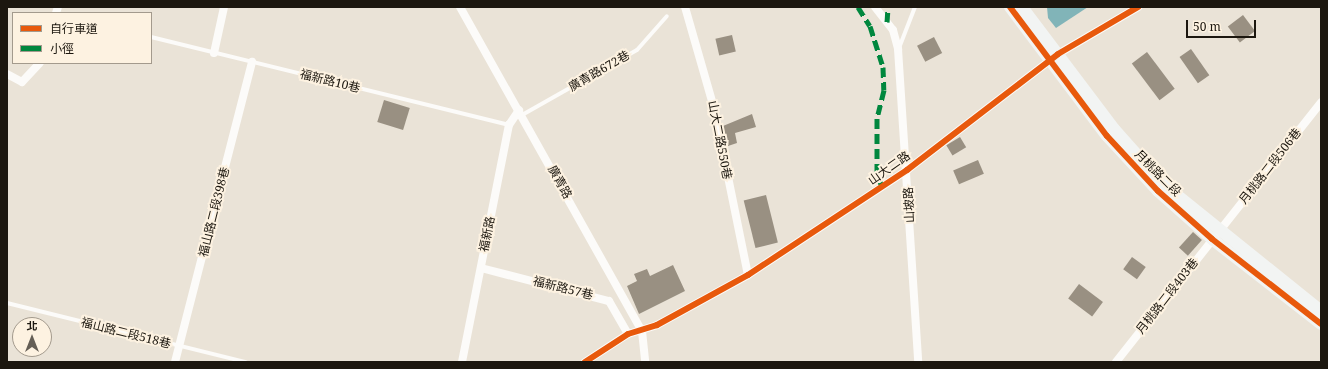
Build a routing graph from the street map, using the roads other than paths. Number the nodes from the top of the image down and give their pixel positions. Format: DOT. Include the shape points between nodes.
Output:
graph roads {
  1 [pos="224,7"];
  2 [pos="460,7"];
  3 [pos="685,7"];
  4 [pos="875,7"];
  5 [pos="915,7"];
  6 [pos="1010,7"];
  7 [pos="1022,7"];
  8 [pos="1138,7"];
  9 [pos="667,16"];
  10 [pos="152,37"];
  11 [pos="898,49"];
  12 [pos="214,53"];
  13 [pos="1054,57"];
  14 [pos="252,62"];
  15 [pos="39,64"];
  16 [pos="7,74"];
  17 [pos="1321,102"];
  18 [pos="521,112"];
  19 [pos="509,125"];
  20 [pos="907,170"];
  21 [pos="1216,235"];
  22 [pos="481,268"];
  23 [pos="748,274"];
  24 [pos="7,303"];
  25 [pos="1321,311"];
  26 [pos="1321,324"];
  27 [pos="642,331"];
  28 [pos="628,334"];
  29 [pos="180,346"];
  30 [pos="175,362"];
  31 [pos="246,362"];
  32 [pos="462,362"];
  33 [pos="585,362"];
  34 [pos="645,362"];
  35 [pos="918,362"];
  36 [pos="1116,362"];
  1 -- 12 [label="street"];
  2 -- 18 [label="street, 廣青路"];
  3 -- 23 [label="street, 山大二路550巷" via="714,108"];
  4 -- 11 [label="street, 山坡路" via="893,30"];
  5 -- 11 [label="lane"];
  6 -- 13 [label="street, 月桃路二段"];
  7 -- 13 [label="street, 月桃路二段"];
  8 -- 13 [label="street, 山大二路"];
  9 -- 18 [label="lane, 廣青路672巷" via="637,50"];
  10 -- 12 [label="lane, 福新路10巷"];
  11 -- 20 [label="street, 山坡路"];
  12 -- 14 [label="lane, 福新路10巷"];
  13 -- 20 [label="street, 山大二路"];
  13 -- 21 [label="street, 月桃路二段" via="1119,135"];
  14 -- 19 [label="lane, 福新路10巷"];
  14 -- 29 [label="street, 福山路二段398巷"];
  15 -- 16 [label="street" via="22,82"];
  17 -- 21 [label="street, 月桃路二段506巷"];
  18 -- 19 [label="street, 福新路"];
  18 -- 27 [label="street, 廣青路"];
  19 -- 22 [label="street, 福新路"];
  20 -- 23 [label="street, 山大二路"];
  20 -- 35 [label="street, 山坡路"];
  21 -- 25 [label="street, 月桃路二段"];
  21 -- 26 [label="street, 月桃路二段"];
  21 -- 36 [label="street, 月桃路二段403巷"];
  22 -- 28 [label="street, 福新路57巷" via="609,301"];
  22 -- 32 [label="street, 福新路"];
  23 -- 27 [label="street, 山大二路"];
  24 -- 29 [label="lane, 福山路二段518巷"];
  27 -- 28 [label="street, 山大二路"];
  27 -- 34 [label="street, 廣青路"];
  28 -- 33 [label="street"];
  29 -- 30 [label="street, 福山路二段398巷"];
  29 -- 31 [label="lane, 福山路二段518巷"];
}
